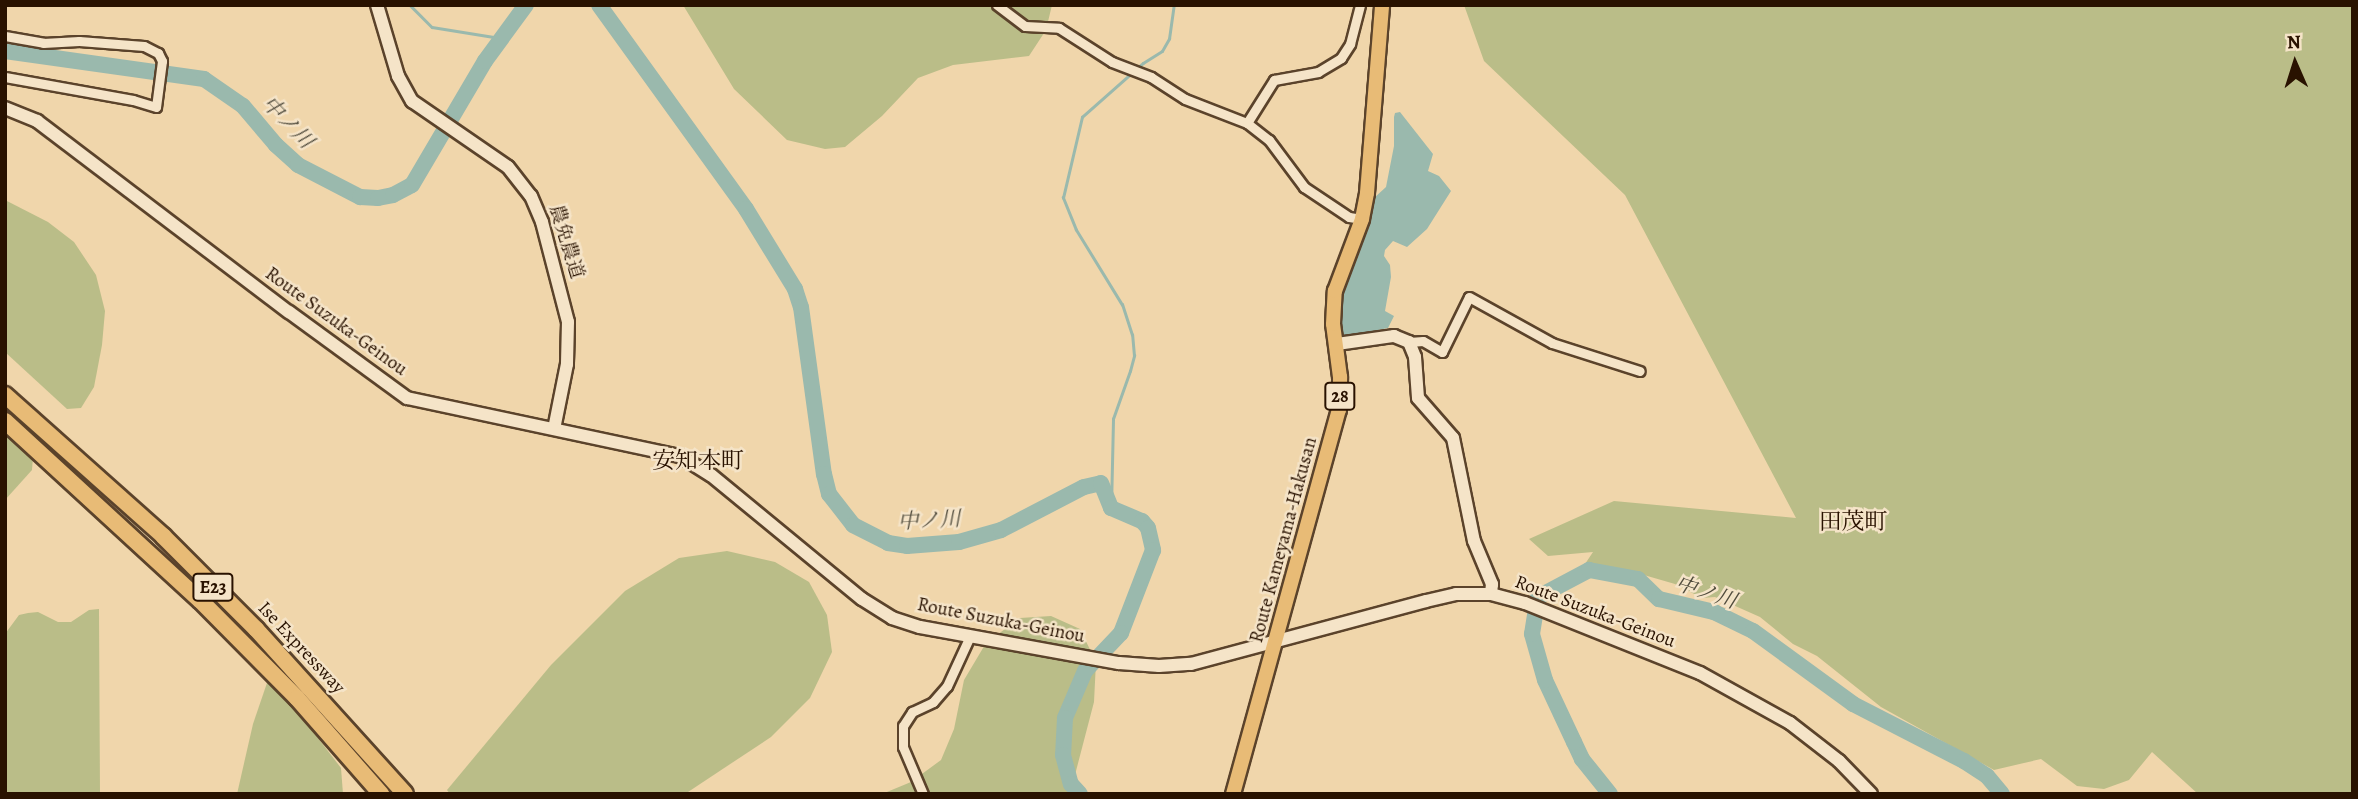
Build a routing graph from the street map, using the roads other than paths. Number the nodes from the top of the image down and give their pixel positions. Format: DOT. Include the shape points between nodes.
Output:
graph roads {
  1 [pos="377,5"];
  2 [pos="997,5"];
  3 [pos="1360,5"];
  4 [pos="1382,5"];
  5 [pos="5,36"];
  6 [pos="5,77"];
  7 [pos="5,108"];
  8 [pos="1247,123"];
  9 [pos="1362,219"];
  10 [pos="1409,342"];
  11 [pos="1337,344"];
  12 [pos="1640,372"];
  13 [pos="5,395"];
  14 [pos="5,421"];
  15 [pos="554,429"];
  16 [pos="1491,594"];
  17 [pos="970,636"];
  18 [pos="1277,640"];
  19 [pos="1235,787"];
  20 [pos="381,794"];
  21 [pos="405,794"];
  22 [pos="923,794"];
  23 [pos="1871,794"];
  1 -- 15 [label="main road, 農免農道" via="404,90 412,101 493,154 520,180 542,222 568,322 567,364"];
  2 -- 8 [label="street" via="1025,26 1059,28 1112,62 1144,74 1185,99"];
  3 -- 8 [label="street" via="1342,58 1318,72 1274,80"];
  4 -- 9 [label="main road, Route Kameyama-Hakusan / 28"];
  5 -- 6 [label="street" via="43,43 144,46 158,52 162,61 156,107"];
  7 -- 15 [label="main road, Route Suzuka-Geinou" via="37,121 408,398"];
  8 -- 9 [label="street" via="1269,140 1304,187 1349,217"];
  9 -- 11 [label="main road, Route Kameyama-Hakusan / 28" via="1335,291"];
  10 -- 11 [label="main road" via="1394,336"];
  10 -- 12 [label="street" via="1423,341 1442,352 1469,298 1552,343"];
  10 -- 16 [label="main road" via="1415,357 1418,398 1453,438 1474,541 1492,584"];
  11 -- 18 [label="main road, Route Kameyama-Hakusan / 28" via="1339,410"];
  13 -- 21 [label="highway, Ise Expressway / E23" via="247,620"];
  14 -- 20 [label="highway, Ise Expressway / E23" via="200,600 297,698"];
  15 -- 17 [label="main road, Route Suzuka-Geinou" via="680,456 711,475 881,611 920,627"];
  16 -- 18 [label="main road, Route Suzuka-Geinou" via="1436,599"];
  16 -- 23 [label="main road, Route Suzuka-Geinou" via="1525,603 1700,673 1790,723 1839,761"];
  17 -- 18 [label="main road, Route Suzuka-Geinou" via="1141,666 1191,664"];
  17 -- 22 [label="street" via="947,686 933,702 912,712 903,726 902,747"];
  18 -- 19 [label="main road, Route Kameyama-Hakusan / 28"];
}
